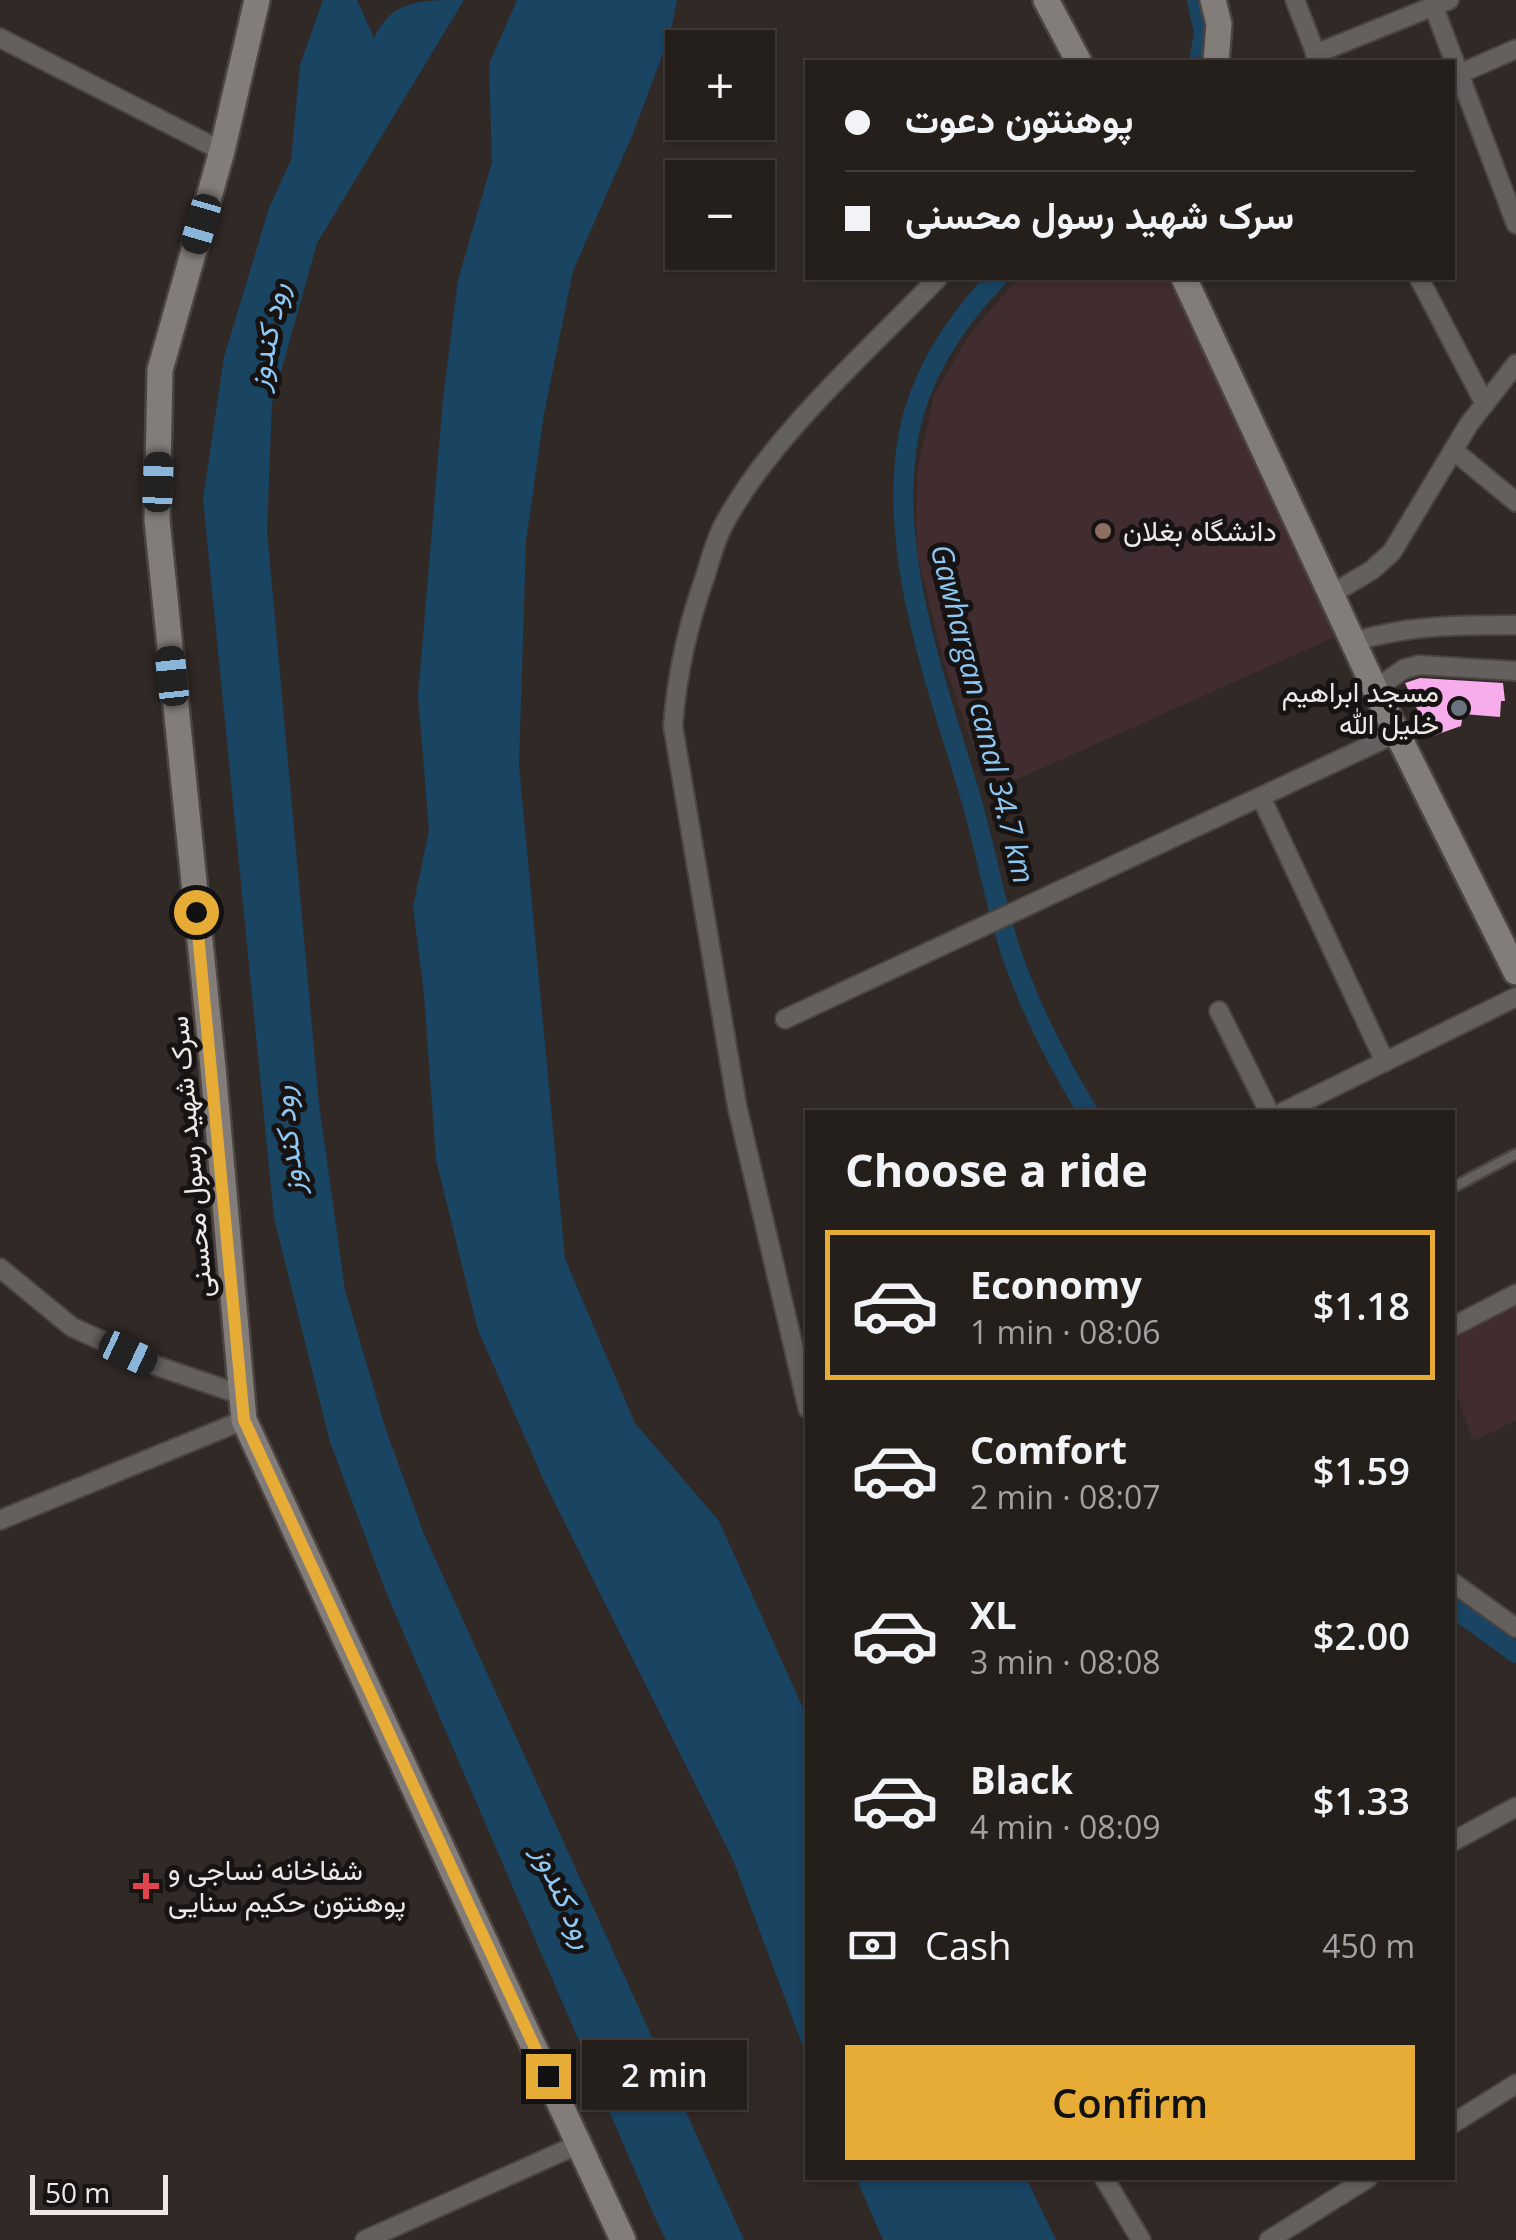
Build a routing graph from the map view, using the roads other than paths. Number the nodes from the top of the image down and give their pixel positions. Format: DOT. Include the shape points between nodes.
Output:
graph roads {
  1 [pos="256,0"];
  2 [pos="1046,0"];
  3 [pos="1213,0"];
  4 [pos="1295,0"];
  5 [pos="1441,2"];
  6 [pos="0,38"];
  7 [pos="1516,49"];
  8 [pos="1317,58"];
  9 [pos="1078,60"];
  10 [pos="1216,60"];
  11 [pos="1459,74"];
  12 [pos="222,151"];
  13 [pos="1516,224"];
  14 [pos="936,280"];
  15 [pos="1185,280"];
  16 [pos="1421,280"];
  17 [pos="1516,364"];
  18 [pos="1485,404"];
  19 [pos="1453,450"];
  20 [pos="1516,502"];
  21 [pos="1330,595"];
  22 [pos="1516,626"];
  23 [pos="1353,642"];
  24 [pos="1516,672"];
  25 [pos="1375,689"];
  26 [pos="1397,733"];
  27 [pos="1260,797"];
  28 [pos="1516,972"];
  29 [pos="1516,996"];
  30 [pos="1219,1011"];
  31 [pos="785,1020"];
  32 [pos="1385,1062"];
  33 [pos="1267,1110"];
  34 [pos="1286,1110"];
  35 [pos="1516,1154"];
  36 [pos="1455,1186"];
  37 [pos="0,1268"];
  38 [pos="1516,1294"];
  39 [pos="1455,1325"];
  40 [pos="802,1356"];
  41 [pos="805,1382"];
  42 [pos="243,1408"];
  43 [pos="0,1520"];
  44 [pos="1455,1584"];
  45 [pos="1516,1628"];
  46 [pos="1516,1806"];
  47 [pos="1455,1840"];
  48 [pos="1516,2084"];
  49 [pos="1455,2122"];
  50 [pos="579,2144"];
  51 [pos="1105,2180"];
  52 [pos="1365,2180"];
  53 [pos="365,2240"];
  54 [pos="623,2240"];
  55 [pos="1141,2240"];
  56 [pos="1268,2240"];
  1 -- 12 [label="street, سرک شهید رسول محسنی"];
  2 -- 9 [label="street"];
  3 -- 10 [label="street"];
  4 -- 8 [label="street"];
  5 -- 8 [label="street"];
  5 -- 11 [label="street"];
  6 -- 12 [label="street"];
  7 -- 11 [label="street"];
  11 -- 13 [label="street"];
  12 -- 42 [label="street, سرک شهید رسول محسنی" via="160,370 156,520"];
  14 -- 40 [label="street" via="747,486 721,530 676,678 673,726 738,1106"];
  15 -- 21 [label="street"];
  16 -- 18 [label="street"];
  17 -- 18 [label="street"];
  18 -- 19 [label="street"];
  19 -- 20 [label="street"];
  19 -- 21 [label="street" via="1392,552"];
  21 -- 23 [label="street"];
  22 -- 23 [label="street" via="1435,625"];
  23 -- 25 [label="street"];
  24 -- 25 [label="street" via="1419,665"];
  25 -- 26 [label="street"];
  26 -- 27 [label="street"];
  26 -- 28 [label="street"];
  27 -- 31 [label="street"];
  27 -- 32 [label="street"];
  29 -- 32 [label="street"];
  30 -- 33 [label="street"];
  32 -- 34 [label="street"];
  35 -- 36 [label="lane"];
  37 -- 42 [label="street" via="72,1327"];
  38 -- 39 [label="street"];
  40 -- 41 [label="street"];
  42 -- 43 [label="street"];
  42 -- 50 [label="street, سرک شهید رسول محسنی"];
  44 -- 45 [label="street"];
  46 -- 47 [label="street"];
  48 -- 49 [label="street"];
  50 -- 53 [label="street"];
  50 -- 54 [label="street, سرک شهید رسول محسنی"];
  51 -- 55 [label="street"];
  52 -- 56 [label="street"];
}
